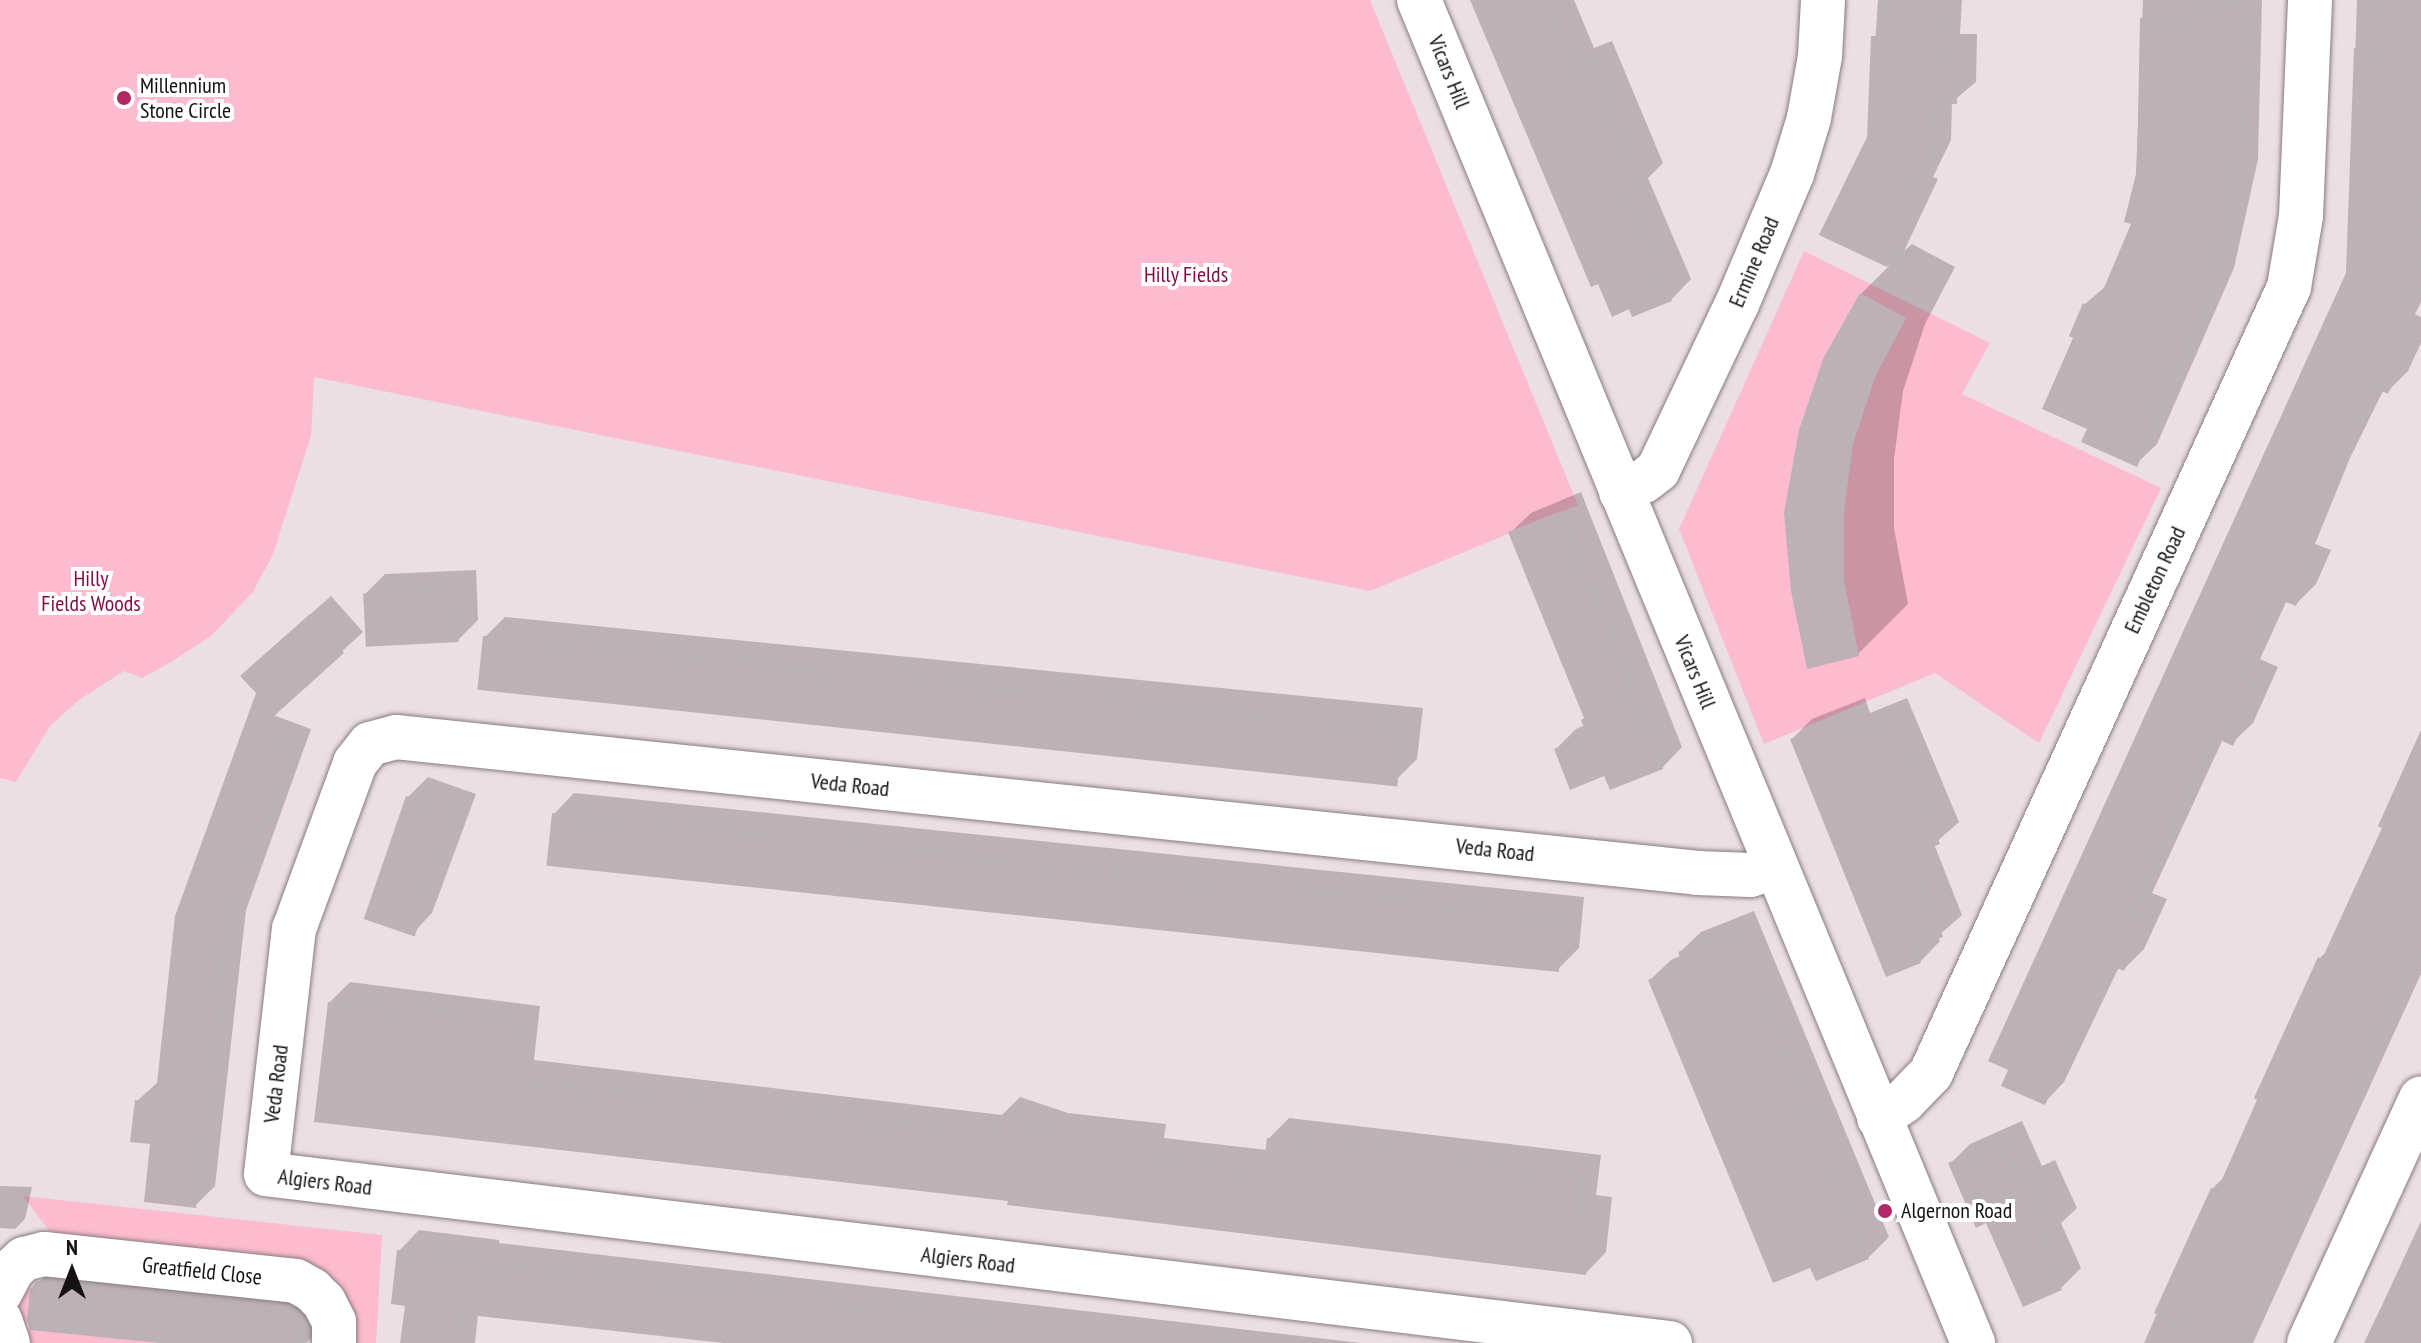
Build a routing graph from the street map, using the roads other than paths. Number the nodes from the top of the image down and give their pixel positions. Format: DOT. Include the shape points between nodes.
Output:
graph roads {
  1 [pos="1419,0"];
  2 [pos="1823,0"];
  3 [pos="2310,0"];
  4 [pos="1621,492"];
  5 [pos="1775,867"];
  6 [pos="2421,1098"];
  7 [pos="1879,1118"];
  8 [pos="266,1174"];
  9 [pos="0,1293"];
  10 [pos="0,1320"];
  11 [pos="8,1343"];
  12 [pos="334,1343"];
  13 [pos="1670,1343"];
  14 [pos="1973,1343"];
  15 [pos="2309,1343"];
  1 -- 4 [label="street, Vicars Hill"];
  2 -- 4 [label="street, Ermine Road" via="1812,103 1792,174 1663,460 1644,481"];
  3 -- 7 [label="street, Embleton Road" via="2301,216 2289,287 1931,1073"];
  4 -- 5 [label="street, Vicars Hill"];
  5 -- 7 [label="street, Vicars Hill"];
  5 -- 8 [label="street, Veda Road" via="1750,875 1698,873 396,737 370,744 355,763 294,929"];
  6 -- 15 [label="street"];
  7 -- 14 [label="street, Vicars Hill"];
  8 -- 13 [label="street, Algiers Road"];
  9 -- 12 [label="street, Greatfield Close" via="24,1259 44,1254 296,1281 324,1302 334,1322"];
  10 -- 11 [label="street"];
}
